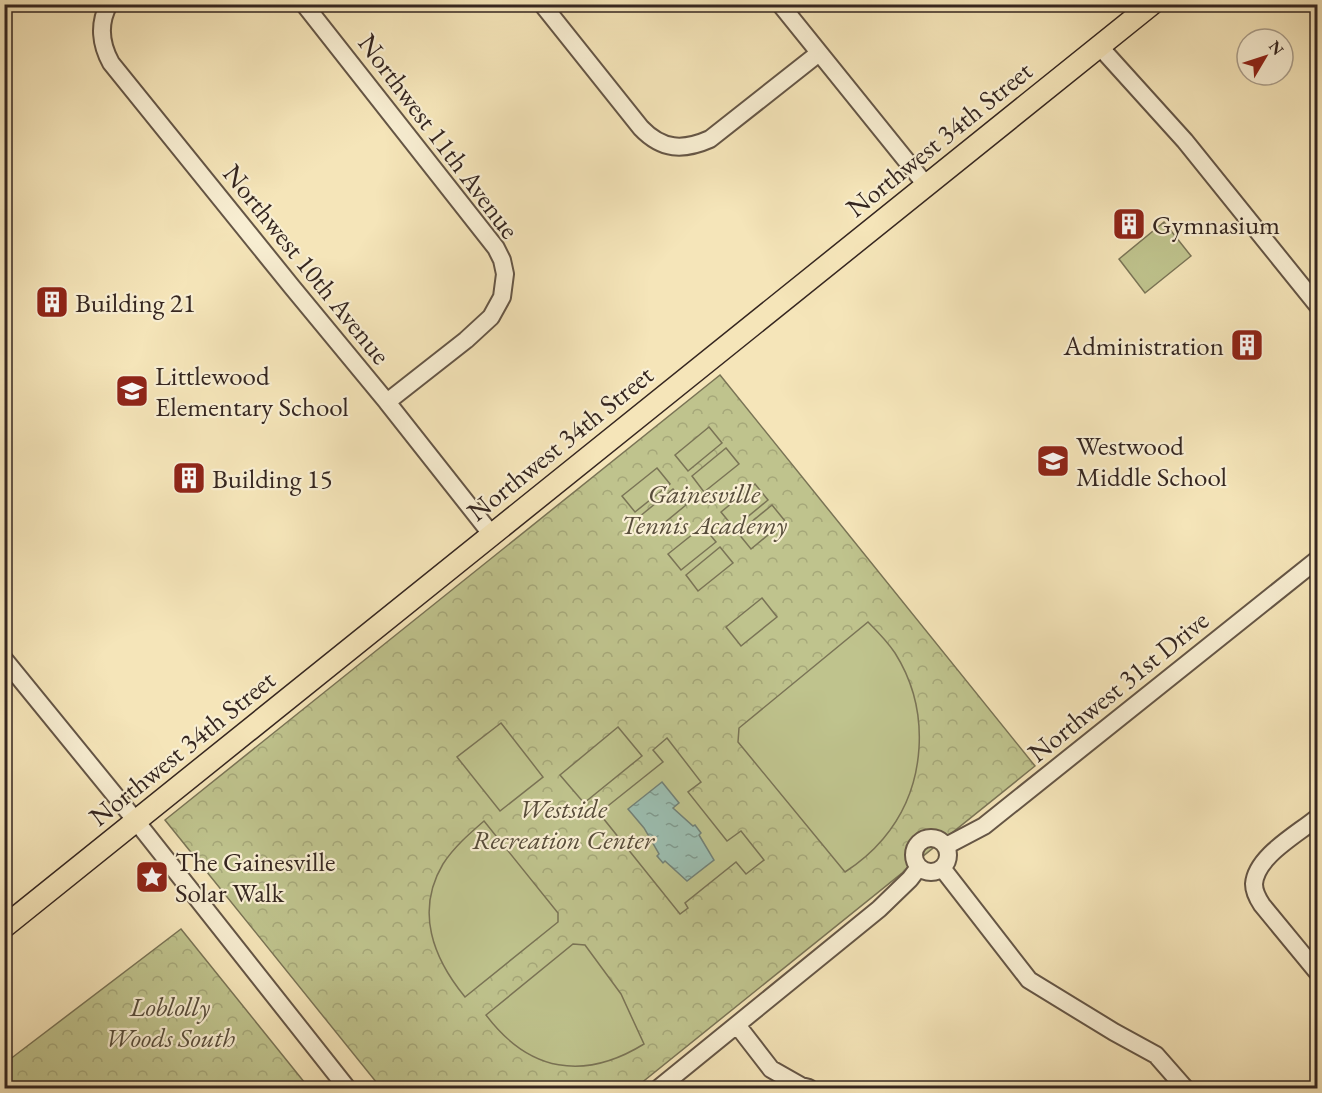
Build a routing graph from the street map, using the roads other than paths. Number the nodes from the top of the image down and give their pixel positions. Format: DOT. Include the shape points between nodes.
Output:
graph roads {
  1 [pos="304,4"];
  2 [pos="542,4"];
  3 [pos="780,4"];
  4 [pos="1152,4"];
  5 [pos="106,11"];
  6 [pos="1100,47"];
  7 [pos="819,53"];
  8 [pos="926,185"];
  9 [pos="1317,306"];
  10 [pos="387,402"];
  11 [pos="492,535"];
  12 [pos="1317,559"];
  13 [pos="4,659"];
  14 [pos="1317,817"];
  15 [pos="136,821"];
  16 [pos="946,846"];
  17 [pos="919,867"];
  18 [pos="942,868"];
  19 [pos="4,927"];
  20 [pos="1317,973"];
  21 [pos="736,1025"];
  22 [pos="347,1089"];
  23 [pos="660,1089"];
  24 [pos="808,1089"];
  25 [pos="1185,1089"];
  1 -- 10 [label="street, Northwest 11th Avenue" via="496,248 505,274 502,297 491,317"];
  2 -- 7 [label="street" via="648,136 675,147 695,146 710,139"];
  3 -- 7 [label="street"];
  4 -- 6 [label="main road, Northwest 34th Street"];
  5 -- 10 [label="street, Northwest 10th Avenue" via="102,36 111,63"];
  6 -- 8 [label="main road, Northwest 34th Street"];
  6 -- 9 [label="street" via="1185,141"];
  7 -- 8 [label="street"];
  8 -- 11 [label="main road, Northwest 34th Street"];
  10 -- 11 [label="street, Northwest 10th Avenue"];
  11 -- 15 [label="main road, Northwest 34th Street"];
  12 -- 16 [label="street, Northwest 31st Drive" via="984,826"];
  13 -- 15 [label="street"];
  14 -- 20 [label="street" via="1264,860 1254,884 1262,905"];
  15 -- 19 [label="main road, Northwest 34th Street"];
  15 -- 22 [label="street"];
  16 -- 17 [label="street" via="933,838 923,840 914,851"];
  16 -- 18 [label="street" via="948,857"];
  17 -- 18 [label="street" via="930,872"];
  17 -- 21 [label="street" via="879,909"];
  18 -- 25 [label="street" via="1029,980 1156,1055"];
  21 -- 23 [label="street"];
  21 -- 24 [label="street" via="771,1069"];
}
